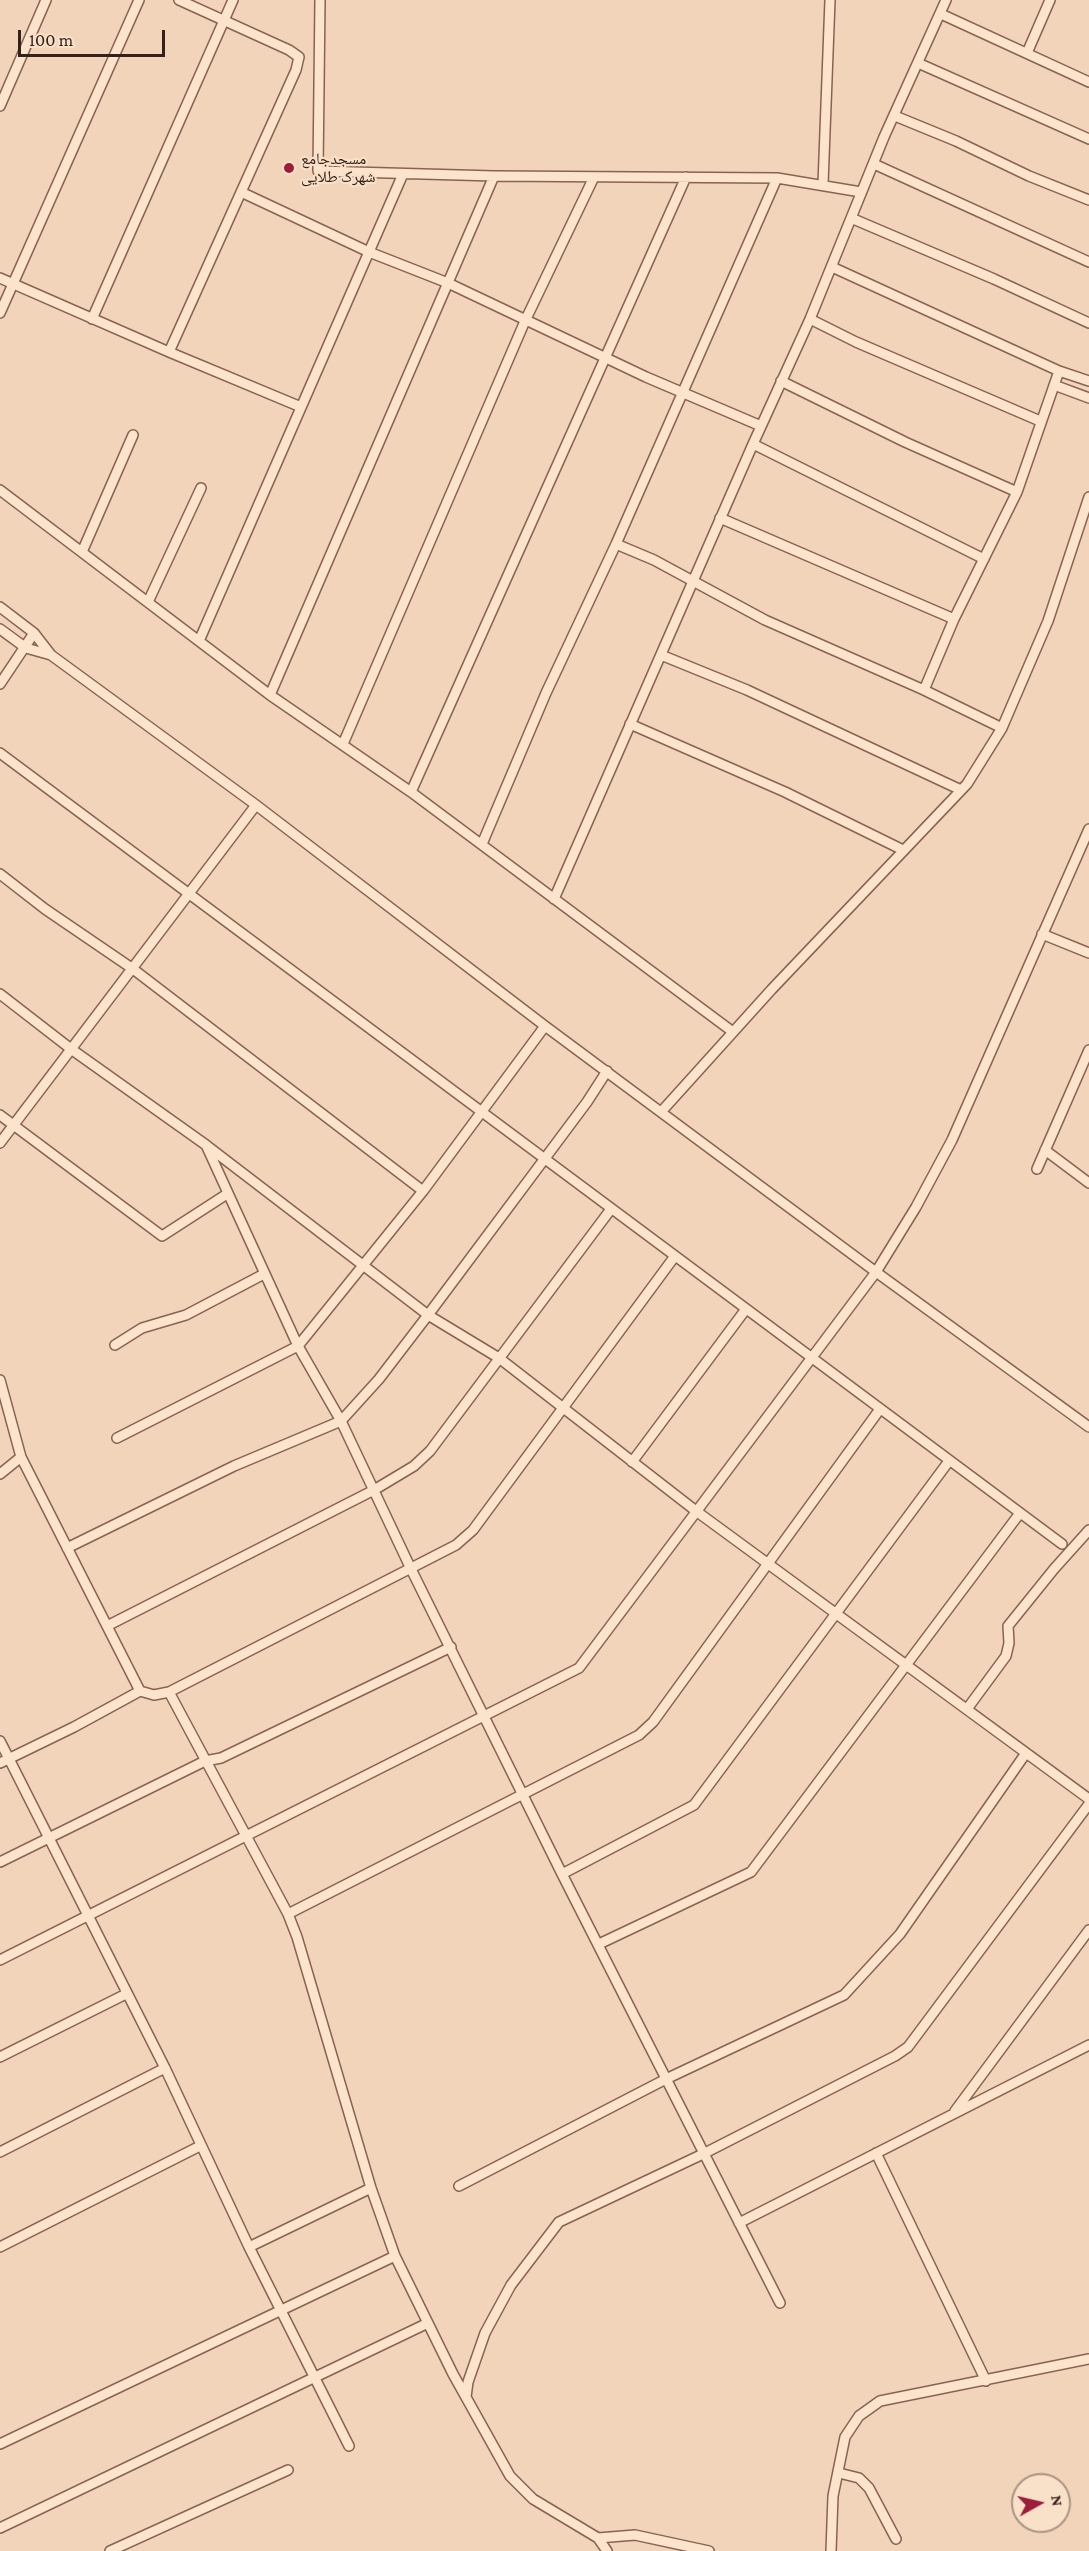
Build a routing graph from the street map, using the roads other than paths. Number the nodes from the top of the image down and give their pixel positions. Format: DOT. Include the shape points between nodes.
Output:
graph roads {
  1 [pos="46,0"];
  2 [pos="139,0"];
  3 [pos="179,0"];
  4 [pos="233,0"];
  5 [pos="320,0"];
  6 [pos="830,0"];
  7 [pos="946,0"];
  8 [pos="1050,0"];
  9 [pos="941,14"];
  10 [pos="224,20"];
  11 [pos="1027,53"];
  12 [pos="918,63"];
  13 [pos="1089,82"];
  14 [pos="0,106"];
  15 [pos="895,116"];
  16 [pos="1089,139"];
  17 [pos="874,164"];
  18 [pos="403,174"];
  19 [pos="494,176"];
  20 [pos="594,177"];
  21 [pos="686,177"];
  22 [pos="777,178"];
  23 [pos="823,184"];
  24 [pos="241,192"];
  25 [pos="861,192"];
  26 [pos="1089,200"];
  27 [pos="851,218"];
  28 [pos="369,252"];
  29 [pos="1089,262"];
  30 [pos="832,267"];
  31 [pos="0,278"];
  32 [pos="448,283"];
  33 [pos="14,284"];
  34 [pos="0,313"];
  35 [pos="92,319"];
  36 [pos="810,319"];
  37 [pos="525,321"];
  38 [pos="1089,323"];
  39 [pos="169,352"];
  40 [pos="605,357"];
  41 [pos="1059,371"];
  42 [pos="782,381"];
  43 [pos="1089,381"];
  44 [pos="1054,385"];
  45 [pos="683,393"];
  46 [pos="1089,398"];
  47 [pos="301,407"];
  48 [pos="1040,421"];
  49 [pos="761,426"];
  50 [pos="133,435"];
  51 [pos="753,444"];
  52 [pos="201,488"];
  53 [pos="0,490"];
  54 [pos="1017,492"];
  55 [pos="1089,496"];
  56 [pos="720,518"];
  57 [pos="616,544"];
  58 [pos="82,552"];
  59 [pos="984,559"];
  60 [pos="693,581"];
  61 [pos="148,602"];
  62 [pos="0,607"];
  63 [pos="954,619"];
  64 [pos="0,629"];
  65 [pos="34,633"];
  66 [pos="199,641"];
  67 [pos="26,648"];
  68 [pos="51,655"];
  69 [pos="661,655"];
  70 [pos="0,684"];
  71 [pos="924,690"];
  72 [pos="270,695"];
  73 [pos="630,724"];
  74 [pos="1002,728"];
  75 [pos="343,744"];
  76 [pos="0,753"];
  77 [pos="961,790"];
  78 [pos="411,792"];
  79 [pos="256,805"];
  80 [pos="1089,829"];
  81 [pos="482,844"];
  82 [pos="903,850"];
  83 [pos="0,874"];
  84 [pos="189,894"];
  85 [pos="554,899"];
  86 [pos="1042,934"];
  87 [pos="1089,953"];
  88 [pos="132,969"];
  89 [pos="0,994"];
  90 [pos="545,1026"];
  91 [pos="733,1032"];
  92 [pos="71,1049"];
  93 [pos="1089,1050"];
  94 [pos="1086,1066"];
  95 [pos="607,1071"];
  96 [pos="481,1111"];
  97 [pos="661,1112"];
  98 [pos="0,1115"];
  99 [pos="12,1126"];
  100 [pos="0,1143"];
  101 [pos="206,1145"];
  102 [pos="1045,1150"];
  103 [pos="544,1159"];
  104 [pos="1037,1169"];
  105 [pos="1089,1183"];
  106 [pos="423,1191"];
  107 [pos="227,1194"];
  108 [pos="611,1209"];
  109 [pos="675,1256"];
  110 [pos="364,1267"];
  111 [pos="876,1272"];
  112 [pos="264,1274"];
  113 [pos="746,1309"];
  114 [pos="428,1315"];
  115 [pos="115,1345"];
  116 [pos="298,1346"];
  117 [pos="810,1357"];
  118 [pos="499,1358"];
  119 [pos="0,1384"];
  120 [pos="564,1408"];
  121 [pos="880,1409"];
  122 [pos="341,1421"];
  123 [pos="1089,1426"];
  124 [pos="117,1438"];
  125 [pos="21,1457"];
  126 [pos="950,1461"];
  127 [pos="632,1462"];
  128 [pos="0,1474"];
  129 [pos="374,1490"];
  130 [pos="696,1511"];
  131 [pos="1020,1513"];
  132 [pos="1089,1530"];
  133 [pos="1062,1544"];
  134 [pos="67,1548"];
  135 [pos="768,1564"];
  136 [pos="411,1569"];
  137 [pos="836,1614"];
  138 [pos="106,1626"];
  139 [pos="450,1647"];
  140 [pos="906,1665"];
  141 [pos="140,1691"];
  142 [pos="169,1692"];
  143 [pos="967,1709"];
  144 [pos="485,1715"];
  145 [pos="0,1741"];
  146 [pos="1026,1753"];
  147 [pos="9,1758"];
  148 [pos="205,1761"];
  149 [pos="0,1763"];
  150 [pos="525,1795"];
  151 [pos="1089,1799"];
  152 [pos="1089,1804"];
  153 [pos="245,1836"];
  154 [pos="48,1840"];
  155 [pos="0,1862"];
  156 [pos="562,1874"];
  157 [pos="288,1914"];
  158 [pos="88,1916"];
  159 [pos="1089,1930"];
  160 [pos="599,1944"];
  161 [pos="0,1960"];
  162 [pos="126,1994"];
  163 [pos="1089,2045"];
  164 [pos="0,2057"];
  165 [pos="165,2068"];
  166 [pos="666,2079"];
  167 [pos="954,2113"];
  168 [pos="200,2146"];
  169 [pos="0,2152"];
  170 [pos="876,2153"];
  171 [pos="703,2154"];
  172 [pos="459,2186"];
  173 [pos="371,2188"];
  174 [pos="739,2223"];
  175 [pos="0,2247"];
  176 [pos="249,2247"];
  177 [pos="395,2256"];
  178 [pos="780,2303"];
  179 [pos="280,2308"];
  180 [pos="428,2323"];
  181 [pos="1089,2359"];
  182 [pos="316,2377"];
  183 [pos="986,2381"];
  184 [pos="466,2397"];
  185 [pos="0,2444"];
  186 [pos="349,2446"];
  187 [pos="288,2470"];
  188 [pos="839,2474"];
  189 [pos="0,2528"];
  190 [pos="598,2538"];
  191 [pos="896,2539"];
  192 [pos="110,2551"];
  193 [pos="607,2551"];
  194 [pos="709,2551"];
  195 [pos="831,2551"];
  1 -- 14 [label="street"];
  2 -- 33 [label="street"];
  3 -- 10 [label="street"];
  4 -- 10 [label="street"];
  5 -- 18 [label="street" via="318,171"];
  6 -- 23 [label="street"];
  7 -- 9 [label="street"];
  8 -- 11 [label="street"];
  9 -- 11 [label="street"];
  9 -- 12 [label="street"];
  10 -- 24 [label="street" via="299,57"];
  10 -- 35 [label="street"];
  11 -- 13 [label="street"];
  12 -- 15 [label="street"];
  12 -- 16 [label="street"];
  15 -- 17 [label="street"];
  15 -- 26 [label="street"];
  17 -- 25 [label="street"];
  17 -- 29 [label="street"];
  18 -- 19 [label="street"];
  18 -- 28 [label="street"];
  19 -- 20 [label="street"];
  19 -- 32 [label="street"];
  20 -- 21 [label="street"];
  20 -- 37 [label="street"];
  21 -- 22 [label="street"];
  21 -- 40 [label="street"];
  22 -- 23 [label="street"];
  22 -- 45 [label="street"];
  23 -- 25 [label="street"];
  24 -- 28 [label="street"];
  24 -- 39 [label="street"];
  25 -- 27 [label="street"];
  27 -- 30 [label="street"];
  27 -- 38 [label="street"];
  28 -- 32 [label="street"];
  28 -- 47 [label="street"];
  30 -- 36 [label="street"];
  30 -- 41 [label="street"];
  31 -- 33 [label="street"];
  32 -- 37 [label="street"];
  32 -- 72 [label="street"];
  33 -- 34 [label="street"];
  33 -- 35 [label="street"];
  35 -- 39 [label="street"];
  36 -- 42 [label="street"];
  36 -- 48 [label="street"];
  37 -- 40 [label="street"];
  37 -- 75 [label="street"];
  39 -- 47 [label="street"];
  40 -- 45 [label="street"];
  40 -- 78 [label="street"];
  41 -- 43 [label="street"];
  41 -- 44 [label="street"];
  42 -- 49 [label="street"];
  42 -- 54 [label="street"];
  44 -- 46 [label="street"];
  44 -- 48 [label="street"];
  45 -- 49 [label="street"];
  45 -- 57 [label="street"];
  47 -- 66 [label="street"];
  48 -- 54 [label="street"];
  49 -- 51 [label="street"];
  50 -- 58 [label="street"];
  51 -- 56 [label="street"];
  51 -- 59 [label="street"];
  52 -- 61 [label="street"];
  53 -- 58 [label="street"];
  54 -- 59 [label="street"];
  55 -- 74 [label="street" via="1048,621"];
  56 -- 60 [label="street"];
  56 -- 63 [label="street"];
  57 -- 60 [label="street"];
  57 -- 81 [label="street" via="546,693"];
  58 -- 61 [label="street"];
  59 -- 63 [label="street"];
  60 -- 69 [label="street"];
  60 -- 71 [label="street" via="765,620"];
  61 -- 66 [label="street"];
  62 -- 65 [label="street"];
  63 -- 71 [label="street"];
  64 -- 67 [label="street"];
  65 -- 67 [label="street"];
  65 -- 68 [label="street"];
  66 -- 72 [label="street"];
  67 -- 68 [label="street"];
  67 -- 70 [label="street"];
  68 -- 79 [label="street"];
  69 -- 73 [label="street"];
  69 -- 77 [label="street" via="747,690"];
  71 -- 74 [label="street"];
  72 -- 75 [label="street"];
  73 -- 82 [label="street" via="785,792"];
  73 -- 85 [label="street"];
  74 -- 77 [label="street"];
  75 -- 78 [label="street"];
  76 -- 84 [label="street"];
  77 -- 82 [label="street"];
  78 -- 81 [label="street"];
  79 -- 84 [label="street"];
  79 -- 90 [label="street"];
  80 -- 86 [label="street"];
  81 -- 85 [label="street"];
  82 -- 91 [label="street"];
  83 -- 88 [label="street"];
  84 -- 88 [label="street"];
  84 -- 96 [label="street"];
  85 -- 91 [label="street"];
  86 -- 87 [label="street"];
  86 -- 111 [label="street" via="952,1140"];
  88 -- 92 [label="street"];
  88 -- 106 [label="street"];
  89 -- 92 [label="street"];
  90 -- 95 [label="street"];
  90 -- 96 [label="street"];
  91 -- 97 [label="street"];
  92 -- 99 [label="street"];
  92 -- 101 [label="street"];
  93 -- 94 [label="street"];
  94 -- 102 [label="street"];
  95 -- 97 [label="street"];
  95 -- 103 [label="street"];
  96 -- 103 [label="street"];
  96 -- 106 [label="street"];
  97 -- 111 [label="street"];
  98 -- 99 [label="street"];
  99 -- 100 [label="street"];
  99 -- 107 [label="street" via="162,1236"];
  101 -- 107 [label="street"];
  101 -- 110 [label="street"];
  102 -- 104 [label="street"];
  102 -- 105 [label="street"];
  103 -- 108 [label="street"];
  103 -- 114 [label="street"];
  106 -- 110 [label="street"];
  107 -- 112 [label="street"];
  108 -- 109 [label="street"];
  108 -- 118 [label="street"];
  109 -- 113 [label="street"];
  109 -- 120 [label="street"];
  110 -- 114 [label="street"];
  110 -- 116 [label="street"];
  111 -- 117 [label="street"];
  111 -- 123 [label="street"];
  112 -- 115 [label="street" via="186,1315 142,1328"];
  112 -- 116 [label="street"];
  113 -- 117 [label="street"];
  113 -- 127 [label="street"];
  114 -- 118 [label="street"];
  114 -- 122 [label="street"];
  116 -- 122 [label="street"];
  116 -- 124 [label="street"];
  117 -- 121 [label="street"];
  117 -- 130 [label="street"];
  118 -- 120 [label="street"];
  118 -- 129 [label="street" via="430,1451 414,1466"];
  119 -- 125 [label="street"];
  120 -- 127 [label="street"];
  120 -- 136 [label="street" via="472,1530 456,1545"];
  121 -- 126 [label="street"];
  121 -- 135 [label="street"];
  122 -- 129 [label="street"];
  122 -- 134 [label="street" via="234,1466"];
  125 -- 128 [label="street"];
  125 -- 134 [label="street"];
  126 -- 131 [label="street"];
  126 -- 137 [label="street"];
  127 -- 130 [label="street"];
  129 -- 136 [label="street"];
  129 -- 138 [label="street"];
  130 -- 135 [label="street"];
  130 -- 144 [label="street" via="579,1668"];
  131 -- 133 [label="street"];
  131 -- 140 [label="street"];
  132 -- 143 [label="street" via="1008,1626 1010,1643 1006,1656"];
  134 -- 138 [label="street"];
  135 -- 137 [label="street"];
  135 -- 150 [label="street" via="653,1722 639,1735"];
  136 -- 139 [label="street"];
  136 -- 142 [label="street"];
  137 -- 140 [label="street"];
  137 -- 156 [label="street" via="694,1805"];
  138 -- 141 [label="street"];
  139 -- 144 [label="street"];
  139 -- 148 [label="street" via="221,1758"];
  140 -- 143 [label="street"];
  140 -- 160 [label="street" via="751,1872"];
  141 -- 142 [label="street" via="154,1695"];
  141 -- 147 [label="street"];
  142 -- 148 [label="street"];
  143 -- 146 [label="street"];
  144 -- 150 [label="street"];
  144 -- 153 [label="street"];
  145 -- 147 [label="street"];
  146 -- 151 [label="street"];
  146 -- 166 [label="street" via="900,1934 844,1995"];
  147 -- 149 [label="street"];
  147 -- 154 [label="street"];
  148 -- 153 [label="street"];
  148 -- 154 [label="street"];
  150 -- 156 [label="street"];
  150 -- 157 [label="street"];
  152 -- 171 [label="street" via="908,2047"];
  153 -- 157 [label="street"];
  153 -- 158 [label="street"];
  154 -- 155 [label="street"];
  154 -- 158 [label="street"];
  156 -- 160 [label="street"];
  157 -- 173 [label="street"];
  158 -- 161 [label="street"];
  158 -- 162 [label="street"];
  159 -- 167 [label="street"];
  160 -- 166 [label="street"];
  162 -- 164 [label="street"];
  162 -- 165 [label="street"];
  163 -- 167 [label="street"];
  165 -- 168 [label="street"];
  165 -- 169 [label="street"];
  166 -- 171 [label="street"];
  166 -- 172 [label="street"];
  167 -- 170 [label="street"];
  168 -- 175 [label="street"];
  168 -- 176 [label="street"];
  170 -- 174 [label="street"];
  170 -- 183 [label="street"];
  171 -- 174 [label="street"];
  171 -- 184 [label="street" via="559,2222 511,2285 485,2333"];
  173 -- 176 [label="street"];
  173 -- 177 [label="street"];
  174 -- 178 [label="street"];
  176 -- 179 [label="street"];
  177 -- 179 [label="street"];
  177 -- 180 [label="street"];
  179 -- 182 [label="street"];
  179 -- 185 [label="street"];
  180 -- 182 [label="street"];
  180 -- 184 [label="street"];
  181 -- 183 [label="street"];
  182 -- 186 [label="street"];
  182 -- 189 [label="street"];
  183 -- 188 [label="street" via="880,2401 859,2416 845,2437"];
  184 -- 190 [label="street" via="510,2476 532,2499"];
  187 -- 192 [label="street"];
  188 -- 191 [label="street" via="859,2478 869,2488"];
  188 -- 195 [label="street" via="833,2496"];
  190 -- 193 [label="street"];
  190 -- 194 [label="street" via="635,2535"];
}
